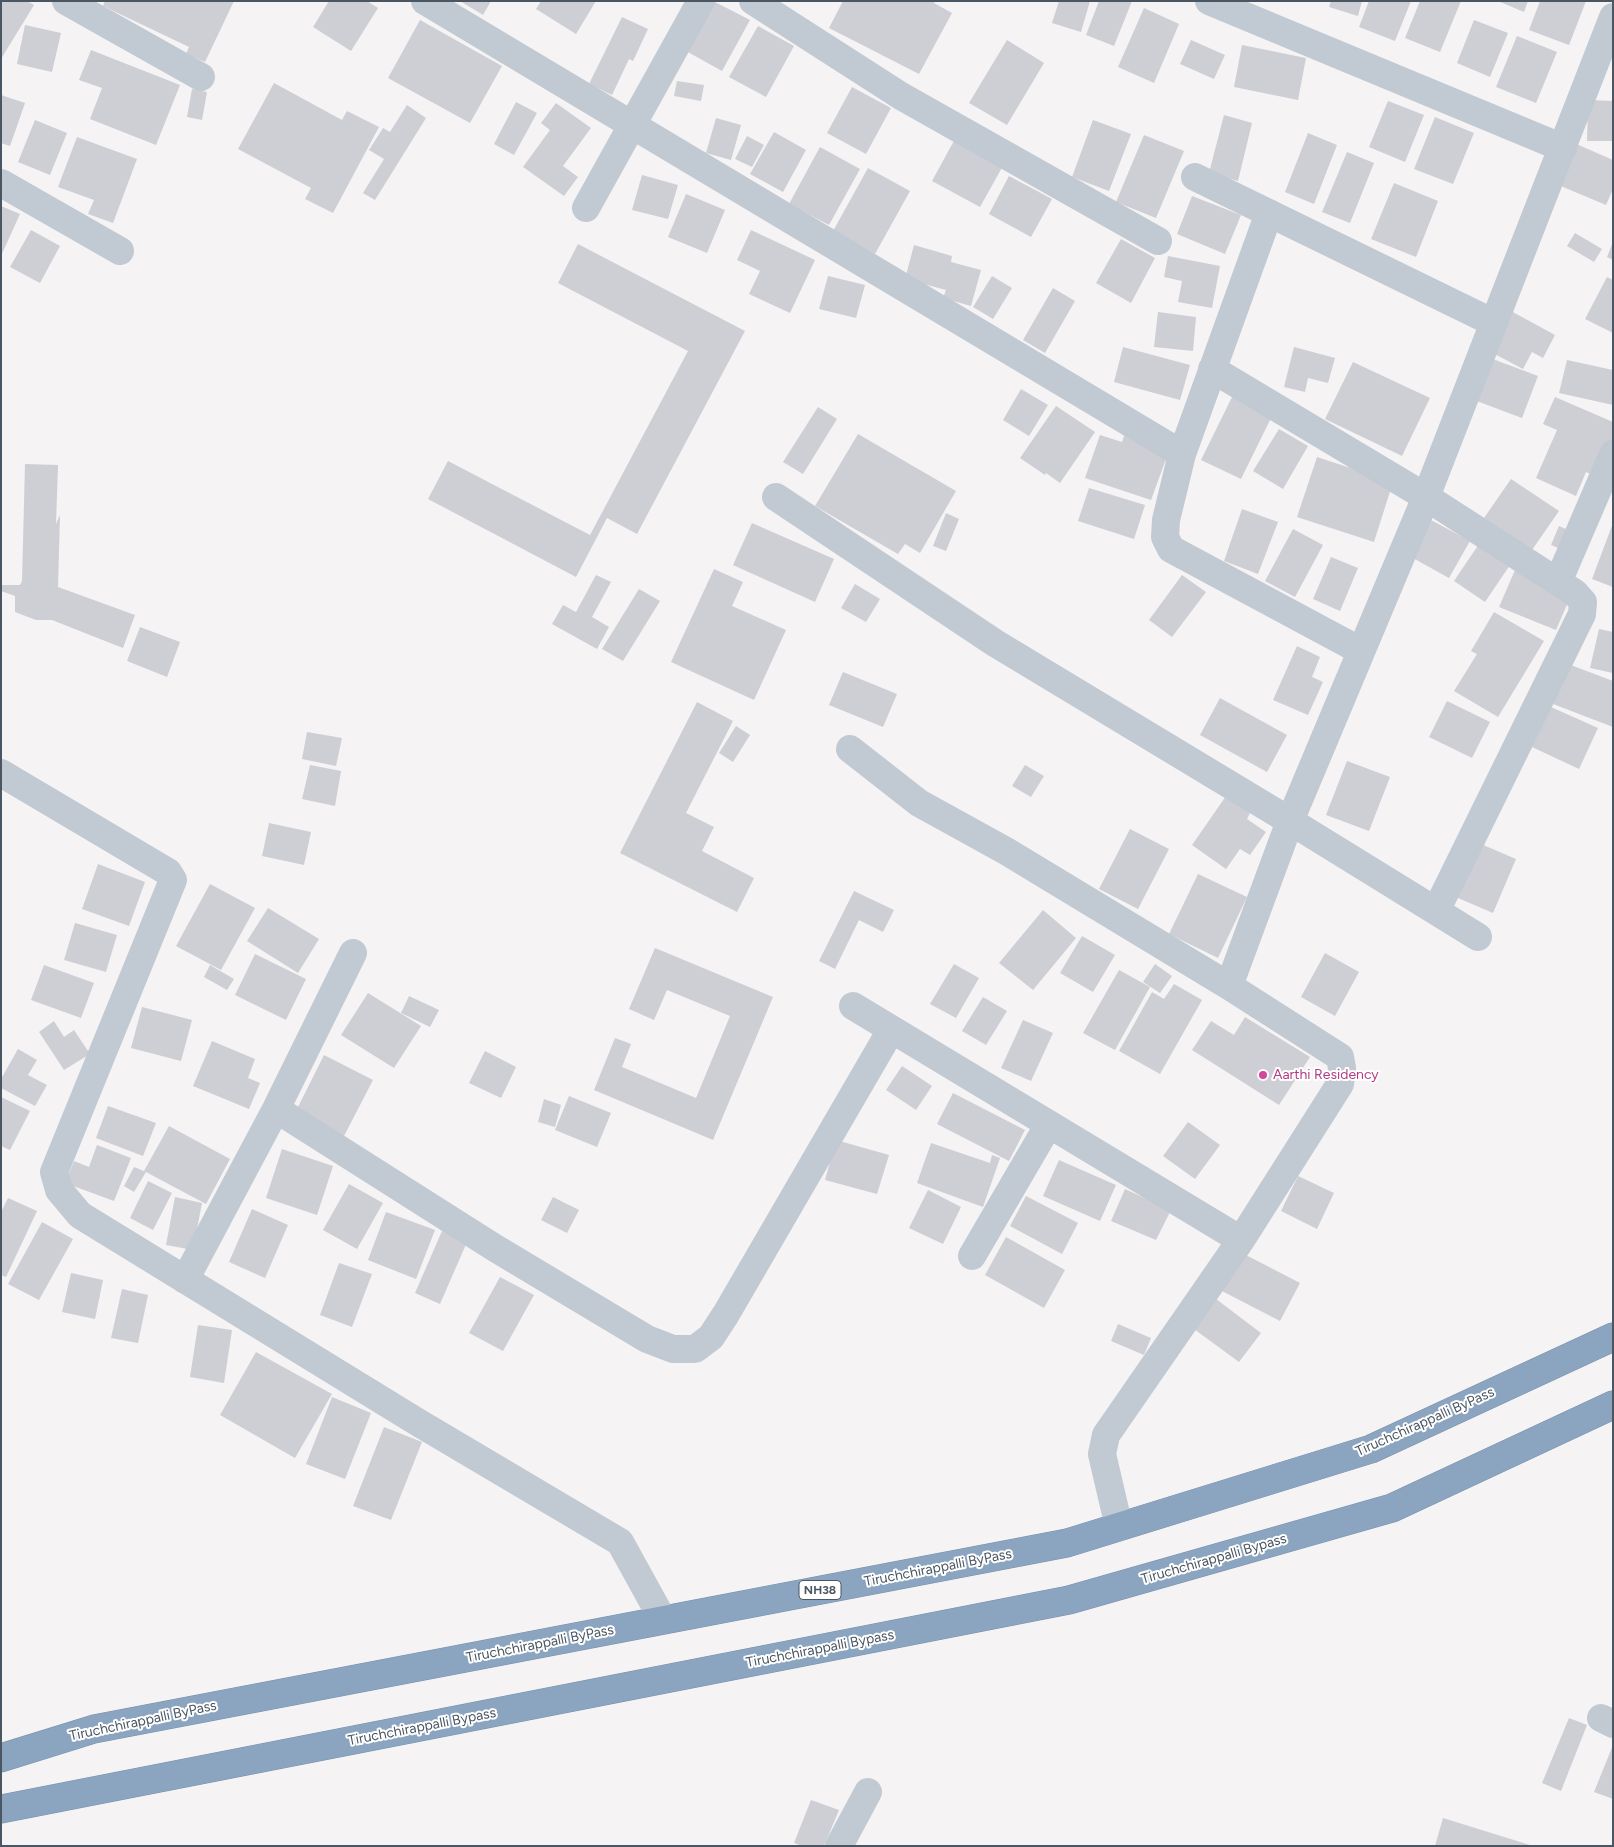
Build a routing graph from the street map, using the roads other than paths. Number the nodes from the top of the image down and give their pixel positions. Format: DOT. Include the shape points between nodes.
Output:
graph roads {
  1 [pos="66,1"];
  2 [pos="425,1"];
  3 [pos="701,1"];
  4 [pos="753,1"];
  5 [pos="1209,1"];
  6 [pos="1613,17"];
  7 [pos="202,77"];
  8 [pos="632,126"];
  9 [pos="1562,148"];
  10 [pos="1196,177"];
  11 [pos="1,183"];
  12 [pos="586,208"];
  13 [pos="1269,213"];
  14 [pos="1158,241"];
  15 [pos="120,251"];
  16 [pos="1494,323"];
  17 [pos="1212,369"];
  18 [pos="1182,454"];
  19 [pos="1613,454"];
  20 [pos="776,497"];
  21 [pos="1426,497"];
  22 [pos="1558,582"];
  23 [pos="1361,651"];
  24 [pos="850,749"];
  25 [pos="1,773"];
  26 [pos="1290,821"];
  27 [pos="1436,911"];
  28 [pos="1478,936"];
  29 [pos="352,953"];
  30 [pos="1229,986"];
  31 [pos="853,1006"];
  32 [pos="891,1030"];
  33 [pos="276,1109"];
  34 [pos="1049,1124"];
  35 [pos="1241,1240"];
  36 [pos="972,1256"];
  37 [pos="185,1280"];
  38 [pos="1613,1337"];
  39 [pos="1613,1405"];
  40 [pos="1120,1527"];
  41 [pos="663,1620"];
  42 [pos="1,1758"];
  43 [pos="868,1792"];
  44 [pos="1,1809"];
  45 [pos="839,1846"];
  1 -- 7 [label="street"];
  2 -- 8 [label="street"];
  3 -- 8 [label="street"];
  4 -- 14 [label="street" via="901,96"];
  5 -- 9 [label="street"];
  6 -- 9 [label="street"];
  8 -- 12 [label="street"];
  8 -- 18 [label="street"];
  9 -- 16 [label="street"];
  10 -- 13 [label="street"];
  11 -- 15 [label="street"];
  13 -- 16 [label="street"];
  13 -- 17 [label="street"];
  16 -- 21 [label="street"];
  17 -- 18 [label="street"];
  17 -- 21 [label="street"];
  18 -- 23 [label="street" via="1166,520 1165,537 1171,549"];
  19 -- 22 [label="street"];
  20 -- 26 [label="street" via="995,643"];
  21 -- 22 [label="street"];
  21 -- 23 [label="street"];
  22 -- 27 [label="street" via="1583,602 1582,614"];
  23 -- 26 [label="street"];
  24 -- 30 [label="street" via="919,803 1006,851"];
  25 -- 37 [label="street" via="168,872 173,880 54,1172 59,1190 80,1215"];
  26 -- 27 [label="street"];
  26 -- 30 [label="street"];
  27 -- 28 [label="street"];
  29 -- 33 [label="street"];
  30 -- 35 [label="street" via="1340,1057 1342,1068 1340,1084"];
  31 -- 32 [label="street"];
  32 -- 33 [label="street" via="726,1314 711,1337 694,1349 674,1348 647,1339 495,1248"];
  32 -- 34 [label="street"];
  33 -- 37 [label="street"];
  34 -- 35 [label="street"];
  34 -- 36 [label="street"];
  35 -- 40 [label="street" via="1106,1435 1102,1454"];
  37 -- 41 [label="street" via="620,1542"];
  38 -- 40 [label="highway, Tiruchchirappalli ByPass / NH38" via="1371,1449"];
  39 -- 44 [label="highway, Tiruchchirappalli Bypass" via="1392,1508 1069,1600"];
  40 -- 41 [label="highway, Tiruchchirappalli ByPass / NH38" via="1067,1543"];
  41 -- 42 [label="highway, Tiruchchirappalli ByPass / NH38" via="94,1729"];
  43 -- 45 [label="street"];
}
